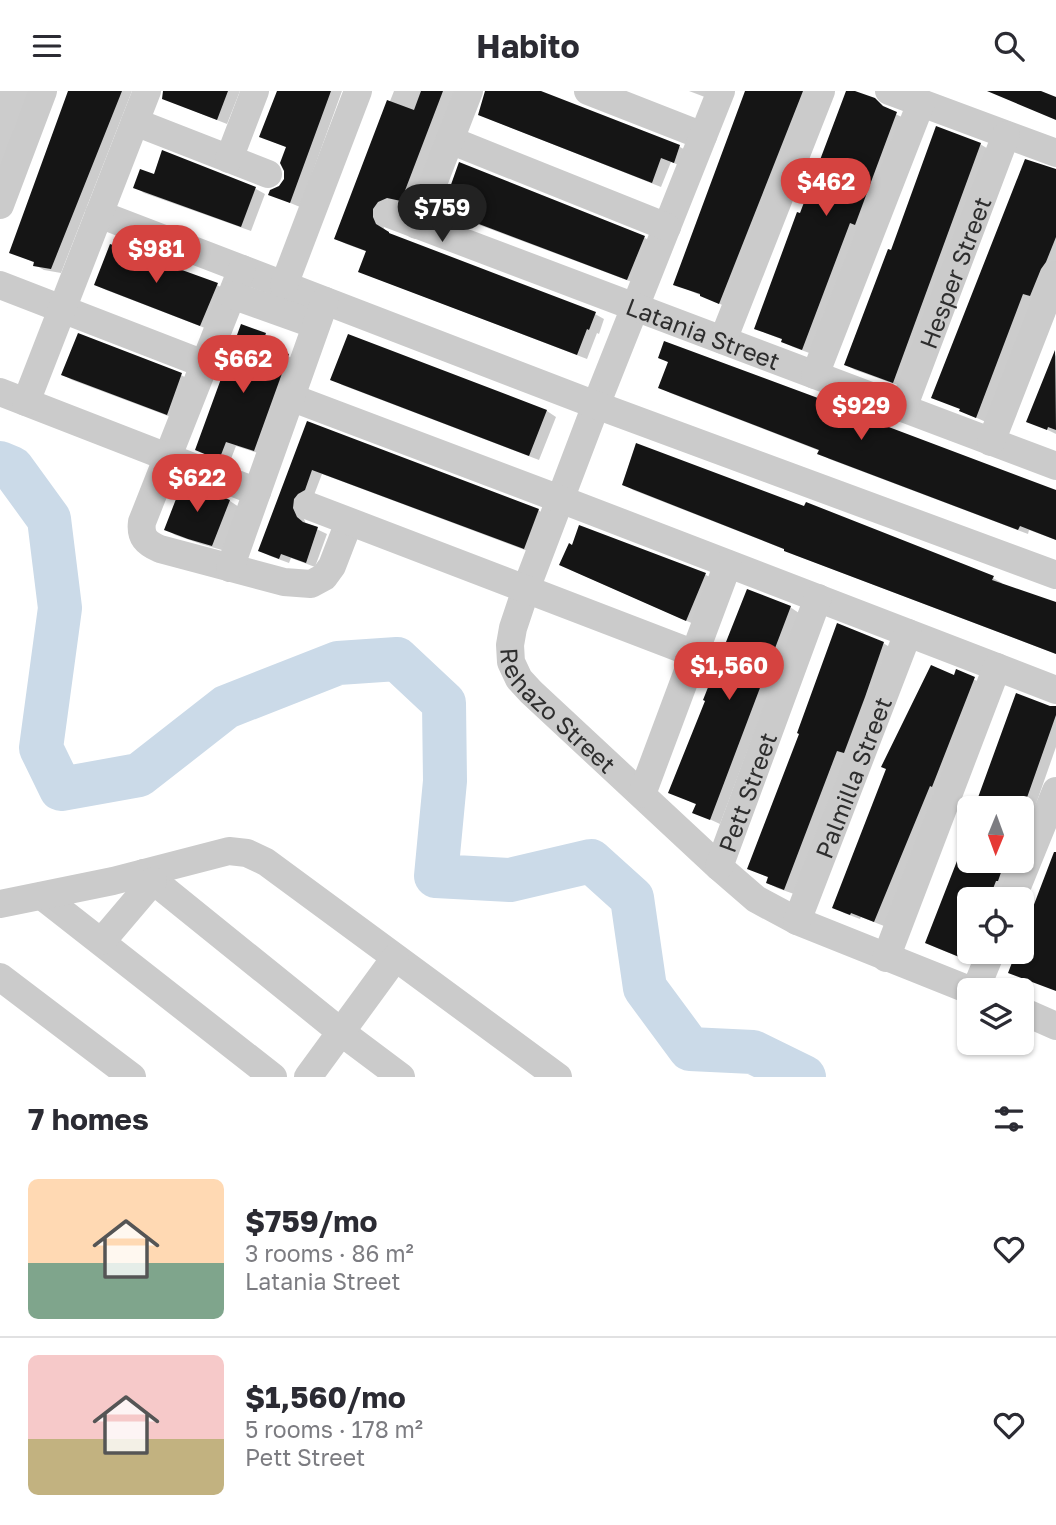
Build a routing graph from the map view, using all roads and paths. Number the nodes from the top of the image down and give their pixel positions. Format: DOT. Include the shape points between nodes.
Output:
graph roads {
  1 [pos="43,91"];
  2 [pos="147,91"];
  3 [pos="255,91"];
  4 [pos="358,91"];
  5 [pos="469,91"];
  6 [pos="588,91"];
  7 [pos="721,91"];
  8 [pos="821,91"];
  9 [pos="889,91"];
  10 [pos="921,103"];
  11 [pos="135,122"];
  12 [pos="1006,135"];
  13 [pos="703,136"];
  14 [pos="450,140"];
  15 [pos="1056,153"];
  16 [pos="229,159"];
  17 [pos="268,174"];
  18 [pos="0,205"];
  19 [pos="99,214"];
  20 [pos="389,214"];
  21 [pos="417,225"];
  22 [pos="667,226"];
  23 [pos="1056,275"];
  24 [pos="237,282"];
  25 [pos="0,285"];
  26 [pos="284,285"];
  27 [pos="635,307"];
  28 [pos="62,309"];
  29 [pos="320,313"];
  30 [pos="723,340"];
  31 [pos="204,364"];
  32 [pos="814,375"];
  33 [pos="0,392"];
  34 [pos="290,397"];
  35 [pos="26,402"];
  36 [pos="596,405"];
  37 [pos="904,408"];
  38 [pos="990,442"];
  39 [pos="167,457"];
  40 [pos="1056,466"];
  41 [pos="257,492"];
  42 [pos="560,499"];
  43 [pos="309,506"];
  44 [pos="349,522"];
  45 [pos="728,564"];
  46 [pos="230,568"];
  47 [pos="1056,575"];
  48 [pos="526,589"];
  49 [pos="818,598"];
  50 [pos="908,633"];
  51 [pos="695,654"];
  52 [pos="997,667"];
  53 [pos="1056,690"];
  54 [pos="1056,791"];
  55 [pos="642,794"];
  56 [pos="719,867"];
  57 [pos="149,877"];
  58 [pos="1017,887"];
  59 [pos="42,896"];
  60 [pos="0,904"];
  61 [pos="797,922"];
  62 [pos="102,941"];
  63 [pos="395,958"];
  64 [pos="886,958"];
  65 [pos="0,977"];
  66 [pos="957,985"];
  67 [pos="1034,1016"];
  68 [pos="1056,1026"];
  69 [pos="341,1032"];
  70 [pos="132,1077"];
  71 [pos="273,1077"];
  72 [pos="307,1077"];
  73 [pos="401,1077"];
  74 [pos="558,1077"];
  1 -- 18 [label="street"];
  2 -- 11 [label="street"];
  3 -- 16 [label="street"];
  4 -- 26 [label="street"];
  5 -- 14 [label="street"];
  6 -- 13 [label="street"];
  7 -- 13 [label="street, Rehazo Street"];
  8 -- 30 [label="street"];
  9 -- 10 [label="street"];
  10 -- 12 [label="street"];
  10 -- 32 [label="street"];
  11 -- 16 [label="street"];
  11 -- 19 [label="street"];
  12 -- 15 [label="street"];
  12 -- 37 [label="street, Hesper Street"];
  13 -- 22 [label="street, Rehazo Street"];
  14 -- 21 [label="street"];
  14 -- 22 [label="street"];
  16 -- 17 [label="street"];
  19 -- 24 [label="street"];
  19 -- 28 [label="street"];
  20 -- 21 [label="street, Latania Street"];
  21 -- 27 [label="street, Latania Street"];
  22 -- 27 [label="street, Rehazo Street"];
  23 -- 38 [label="street"];
  24 -- 26 [label="street"];
  24 -- 29 [label="street"];
  24 -- 31 [label="street"];
  25 -- 28 [label="street"];
  26 -- 29 [label="street"];
  27 -- 30 [label="street, Latania Street"];
  27 -- 36 [label="street, Rehazo Street"];
  28 -- 31 [label="street"];
  28 -- 35 [label="street"];
  29 -- 34 [label="street"];
  29 -- 36 [label="street"];
  30 -- 32 [label="street, Latania Street"];
  31 -- 39 [label="street"];
  32 -- 37 [label="street, Latania Street"];
  33 -- 35 [label="street"];
  34 -- 41 [label="street"];
  34 -- 42 [label="street"];
  35 -- 39 [label="street"];
  36 -- 42 [label="street, Rehazo Street"];
  36 -- 47 [label="street"];
  37 -- 38 [label="street, Latania Street"];
  38 -- 40 [label="street, Latania Street"];
  39 -- 41 [label="street"];
  39 -- 46 [label="street" via="142,522 143,539 160,549"];
  41 -- 46 [label="street"];
  42 -- 45 [label="street"];
  42 -- 48 [label="street, Rehazo Street"];
  43 -- 44 [label="street"];
  44 -- 46 [label="street" via="332,566 312,584"];
  44 -- 48 [label="street"];
  45 -- 49 [label="street"];
  45 -- 51 [label="street"];
  48 -- 51 [label="street"];
  48 -- 55 [label="street, Rehazo Street" via="510,645 519,679"];
  49 -- 50 [label="street"];
  49 -- 56 [label="street, Pett Street"];
  50 -- 52 [label="street"];
  50 -- 61 [label="street, Palmilla Street"];
  51 -- 55 [label="street"];
  52 -- 53 [label="street"];
  52 -- 64 [label="street"];
  54 -- 58 [label="street"];
  55 -- 56 [label="street, Rehazo Street"];
  56 -- 61 [label="street, Rehazo Street" via="756,899"];
  57 -- 59 [label="street"];
  57 -- 62 [label="street"];
  57 -- 63 [label="street" via="229,851 247,853 266,862"];
  57 -- 69 [label="street"];
  59 -- 60 [label="street"];
  59 -- 62 [label="street"];
  61 -- 64 [label="street, Rehazo Street"];
  62 -- 71 [label="street"];
  63 -- 69 [label="street"];
  63 -- 74 [label="street"];
  64 -- 66 [label="street, Rehazo Street"];
  65 -- 70 [label="street"];
  67 -- 68 [label="street"];
  69 -- 72 [label="street"];
  69 -- 73 [label="street"];
}
